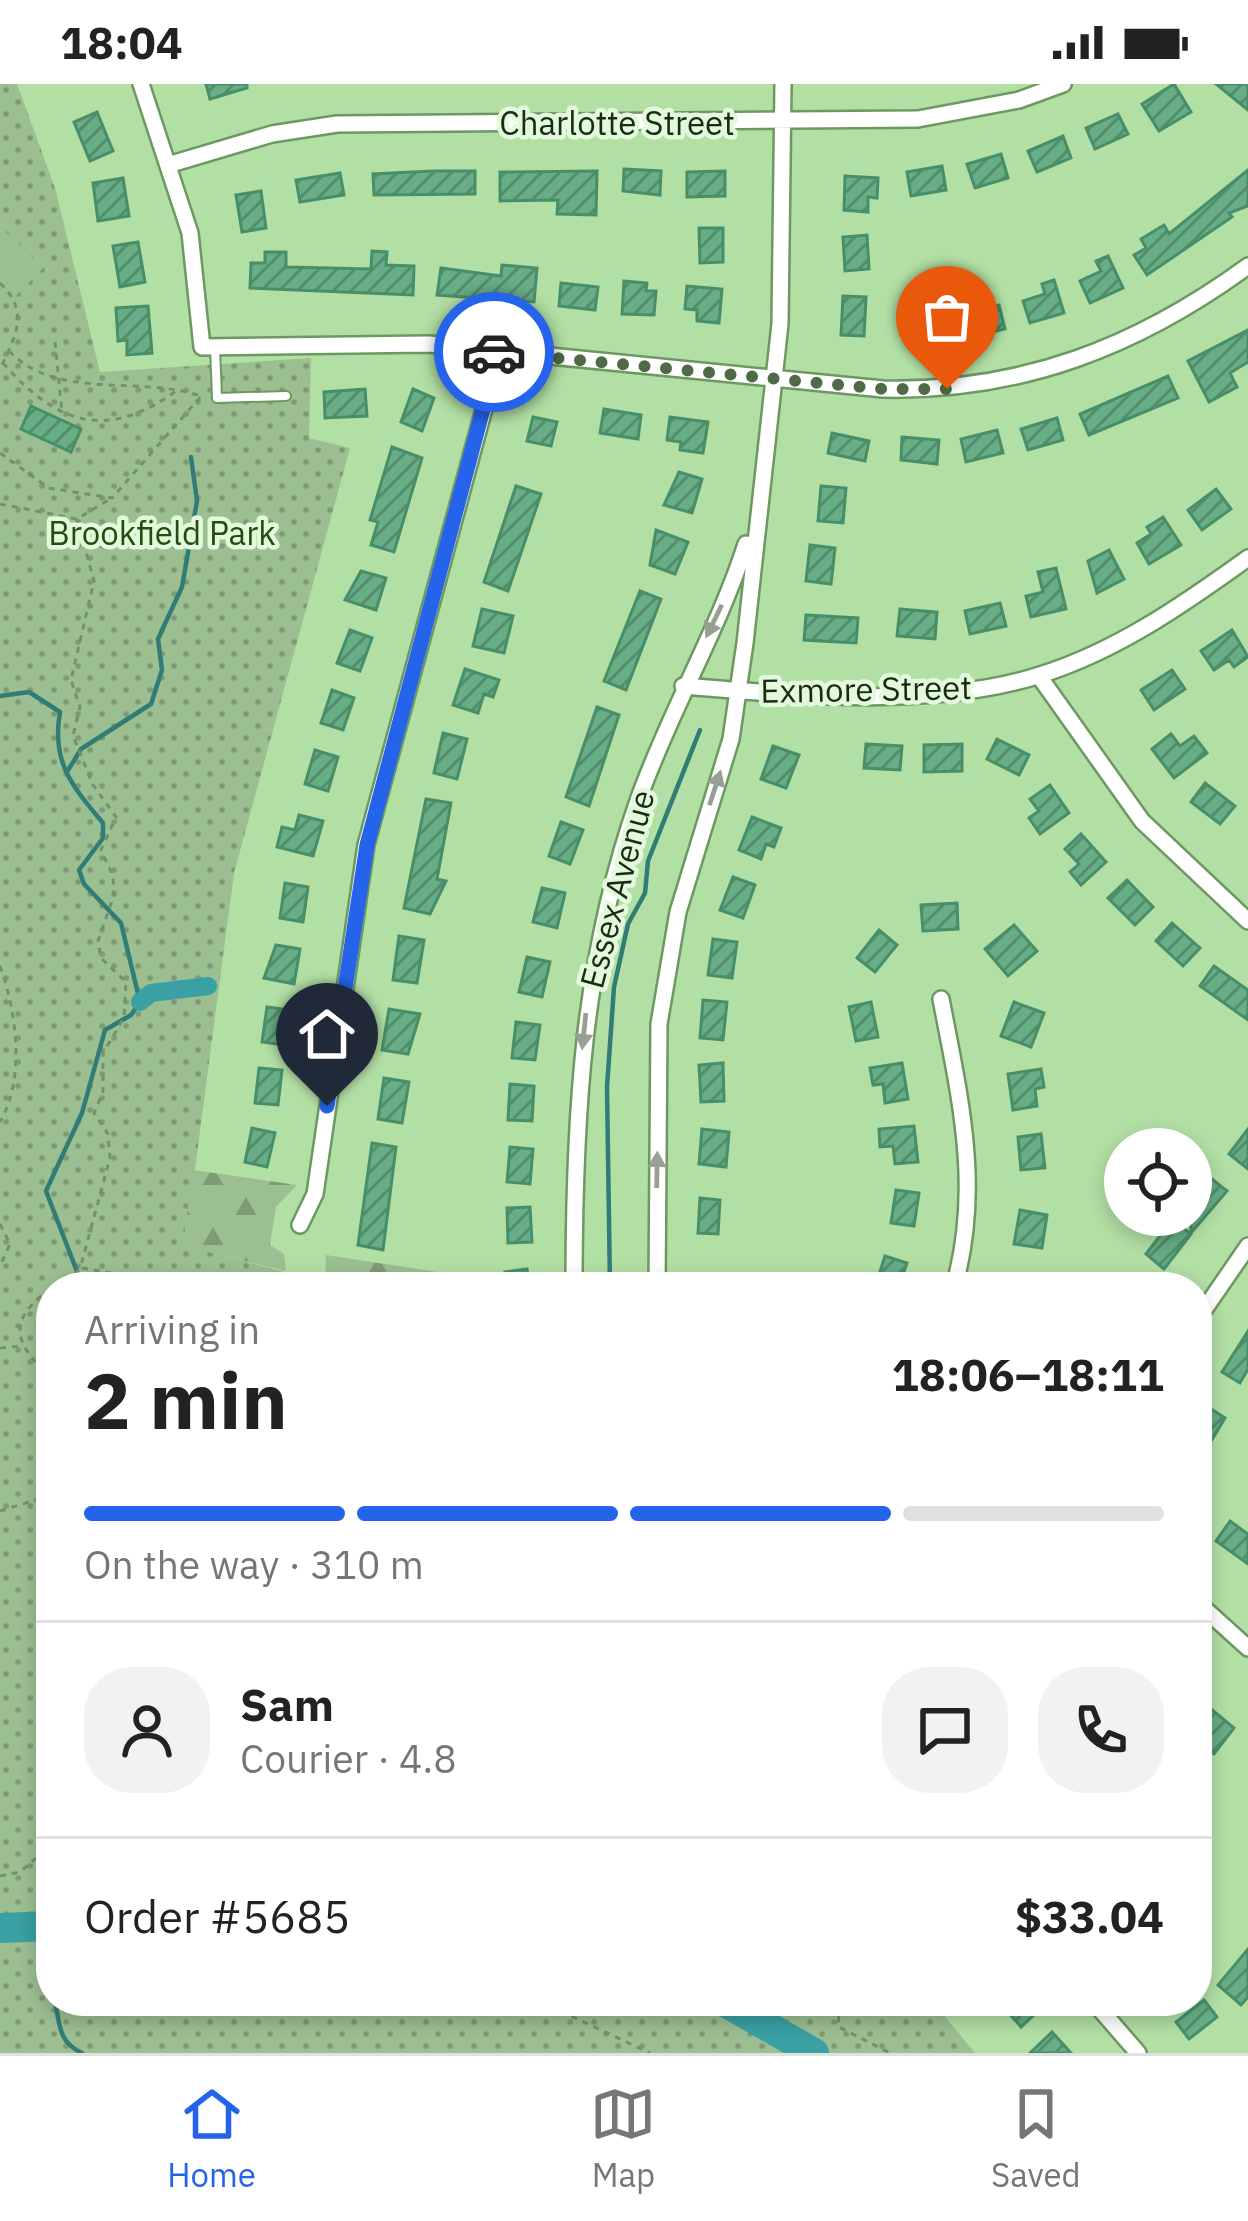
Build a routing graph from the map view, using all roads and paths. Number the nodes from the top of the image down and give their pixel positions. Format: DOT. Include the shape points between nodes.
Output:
graph roads {
  1 [pos="141,84"];
  2 [pos="783,84"];
  3 [pos="1063,84"];
  4 [pos="783,122"];
  5 [pos="171,164"];
  6 [pos="1248,266"];
  7 [pos="0,283"];
  8 [pos="55,342"];
  9 [pos="209,347"];
  10 [pos="494,350"];
  11 [pos="9,351"];
  12 [pos="2,366"];
  13 [pos="58,376"];
  14 [pos="216,378"];
  15 [pos="776,380"];
  16 [pos="179,389"];
  17 [pos="286,396"];
  18 [pos="201,397"];
  19 [pos="62,412"];
  20 [pos="0,455"];
  21 [pos="112,498"];
  22 [pos="0,504"];
  23 [pos="756,512"];
  24 [pos="77,519"];
  25 [pos="1248,558"];
  26 [pos="1040,676"];
  27 [pos="682,686"];
  28 [pos="738,690"];
  29 [pos="1248,922"];
  30 [pos="0,966"];
  31 [pos="941,999"];
  32 [pos="0,1122"];
  33 [pos="0,1224"];
  34 [pos="300,1225"];
  35 [pos="1248,1246"];
  36 [pos="0,1266"];
  37 [pos="80,1268"];
  38 [pos="74,1272"];
  39 [pos="105,1272"];
  40 [pos="574,1272"];
  41 [pos="657,1272"];
  42 [pos="958,1272"];
  43 [pos="1212,1298"];
  44 [pos="36,1303"];
  45 [pos="22,1346"];
  46 [pos="0,1348"];
  47 [pos="36,1366"];
  48 [pos="36,1500"];
  49 [pos="0,1511"];
  50 [pos="1212,1616"];
  51 [pos="1248,1648"];
  52 [pos="36,1858"];
  53 [pos="0,1876"];
  54 [pos="571,2016"];
  55 [pos="838,2016"];
  56 [pos="1107,2016"];
  57 [pos="650,2053"];
  58 [pos="890,2053"];
  59 [pos="1138,2053"];
  1 -- 5 [label="street"];
  2 -- 4 [label="street, Essex Avenue"];
  3 -- 4 [label="street, Charlotte Street" via="919,119"];
  4 -- 5 [label="street, Charlotte Street" via="337,124"];
  4 -- 15 [label="street, Essex Avenue"];
  5 -- 9 [label="street"];
  6 -- 15 [label="street" via="1150,330 1022,377 917,390"];
  7 -- 11 [label="path" via="20,309"];
  8 -- 13 [label="path"];
  9 -- 10 [label="street" via="367,340"];
  9 -- 14 [label="lane"];
  10 -- 15 [label="street"];
  10 -- 34 [label="street" via="367,845 315,1194"];
  11 -- 12 [label="path"];
  11 -- 13 [label="path"];
  12 -- 19 [label="path" via="35,399"];
  13 -- 16 [label="path"];
  13 -- 19 [label="path"];
  14 -- 17 [label="lane" via="217,398"];
  14 -- 18 [label="path"];
  15 -- 23 [label="street, Essex Avenue"];
  16 -- 18 [label="path"];
  16 -- 19 [label="path" via="116,421"];
  18 -- 21 [label="path"];
  20 -- 21 [label="path" via="50,488"];
  21 -- 24 [label="path"];
  22 -- 24 [label="path"];
  23 -- 27 [label="street, Essex Avenue, one-way"];
  23 -- 28 [label="street, Essex Avenue"];
  24 -- 37 [label="path" via="94,581 71,680 80,706 73,736 116,817 101,850 114,895 98,941 101,958 126,982 124,1018 104,1053 94,1113 108,1134 110,1158"];
  25 -- 26 [label="street, Exmore Street" via="1154,622"];
  26 -- 28 [label="street, Exmore Street" via="934,692"];
  26 -- 29 [label="street" via="1142,821"];
  27 -- 28 [label="street, Exmore Street"];
  27 -- 40 [label="street, Essex Avenue, one-way" via="613,879 590,983 578,1078"];
  41 -- 28 [label="street, Essex Avenue, one-way" via="664,974"];
  30 -- 32 [label="path" via="16,1031 11,1103"];
  31 -- 42 [label="street" via="970,1169"];
  33 -- 36 [label="path" via="10,1244"];
  35 -- 43 [label="street"];
  37 -- 38 [label="path"];
  37 -- 39 [label="path"];
  44 -- 45 [label="path" via="24,1315"];
  45 -- 46 [label="path"];
  45 -- 47 [label="path"];
  48 -- 49 [label="path"];
  50 -- 51 [label="street"];
  52 -- 53 [label="path"];
  54 -- 57 [label="path"];
  55 -- 58 [label="path" via="839,2027"];
  56 -- 59 [label="street"];
}
